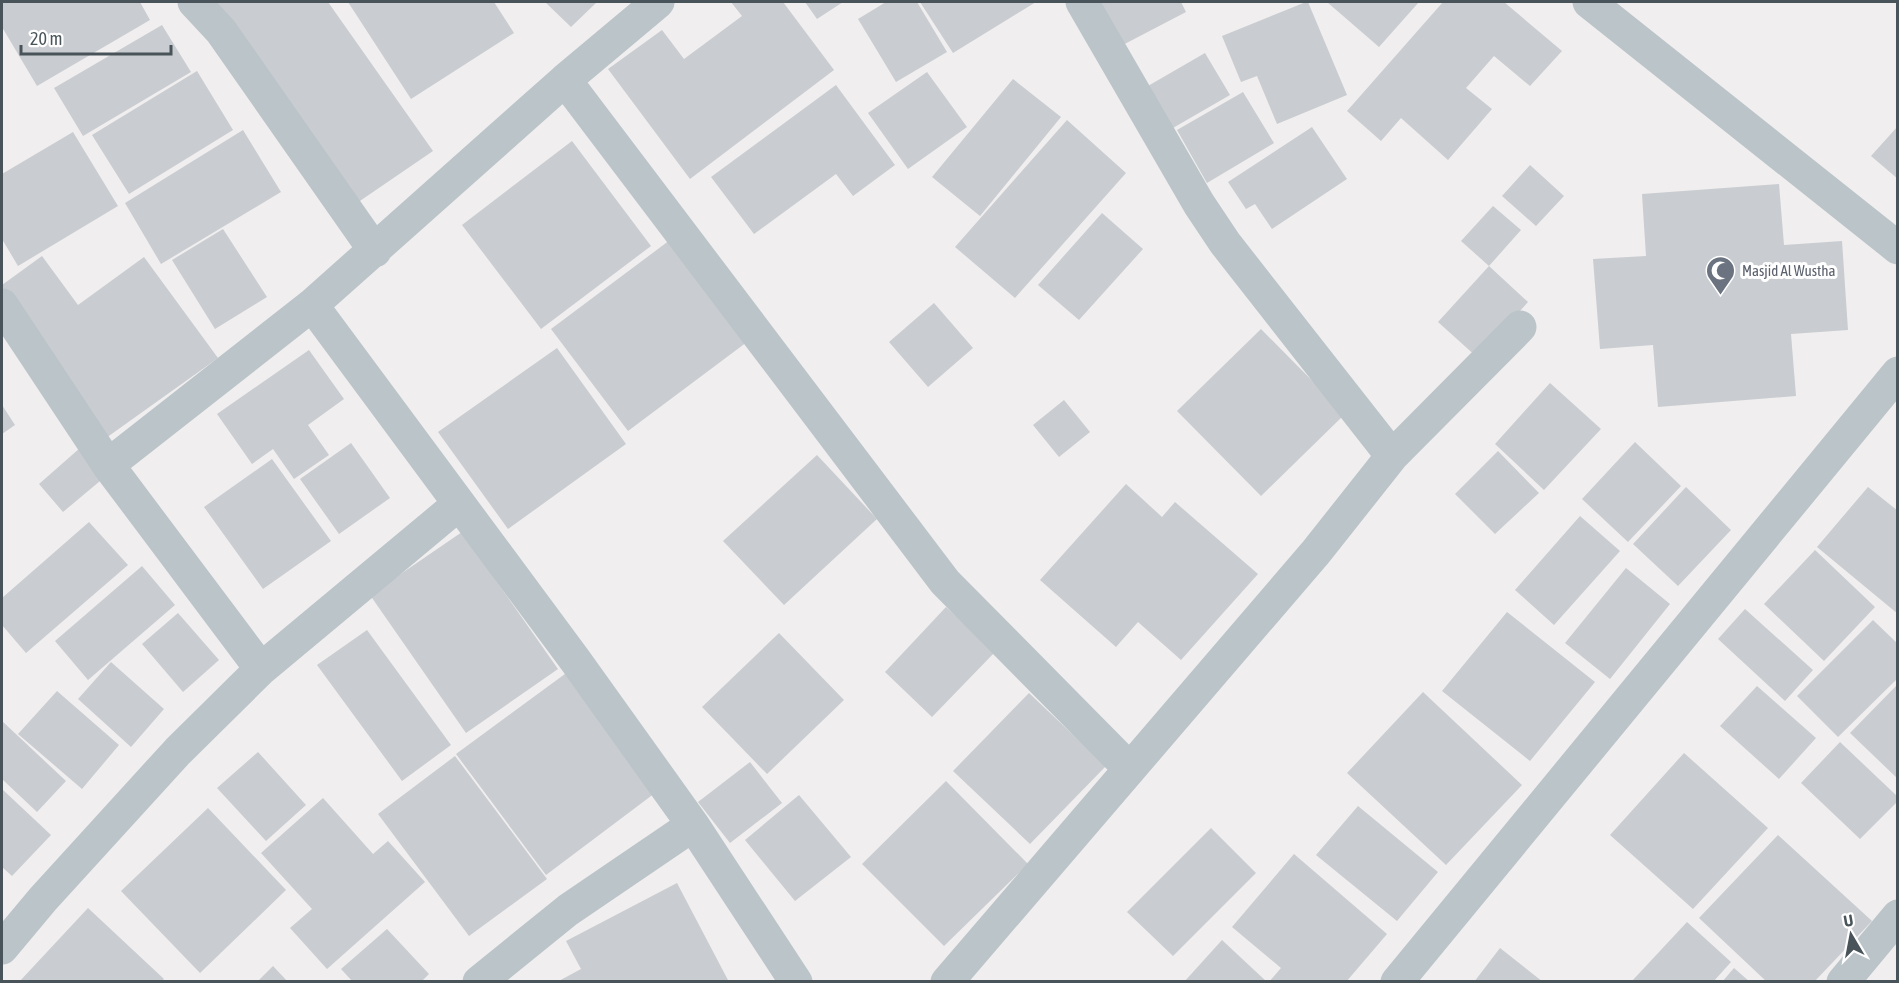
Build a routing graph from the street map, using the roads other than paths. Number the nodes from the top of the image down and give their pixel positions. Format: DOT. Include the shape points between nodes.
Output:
graph roads {
  1 [pos="194,2"];
  2 [pos="658,2"];
  3 [pos="1082,2"];
  4 [pos="1589,2"];
  5 [pos="565,80"];
  6 [pos="1898,248"];
  7 [pos="375,251"];
  8 [pos="312,304"];
  9 [pos="2,305"];
  10 [pos="1520,327"];
  11 [pos="1898,373"];
  12 [pos="1392,456"];
  13 [pos="108,465"];
  14 [pos="459,504"];
  15 [pos="261,669"];
  16 [pos="1129,768"];
  17 [pos="693,825"];
  18 [pos="1898,916"];
  19 [pos="2,948"];
  20 [pos="479,981"];
  21 [pos="796,981"];
  22 [pos="947,981"];
  23 [pos="1397,981"];
  24 [pos="1843,981"];
  1 -- 7 [label="street" via="220,31"];
  2 -- 5 [label="street"];
  3 -- 12 [label="street" via="1225,243"];
  4 -- 6 [label="street"];
  5 -- 7 [label="street"];
  5 -- 16 [label="street" via="945,582"];
  7 -- 8 [label="street"];
  8 -- 13 [label="street"];
  8 -- 14 [label="street"];
  9 -- 13 [label="street"];
  10 -- 12 [label="street"];
  11 -- 23 [label="street"];
  12 -- 16 [label="street" via="1316,552"];
  13 -- 15 [label="street"];
  14 -- 15 [label="street"];
  14 -- 17 [label="street"];
  15 -- 19 [label="street" via="178,752"];
  16 -- 22 [label="street"];
  17 -- 20 [label="street" via="568,910"];
  17 -- 21 [label="street"];
  18 -- 24 [label="street"];
}
